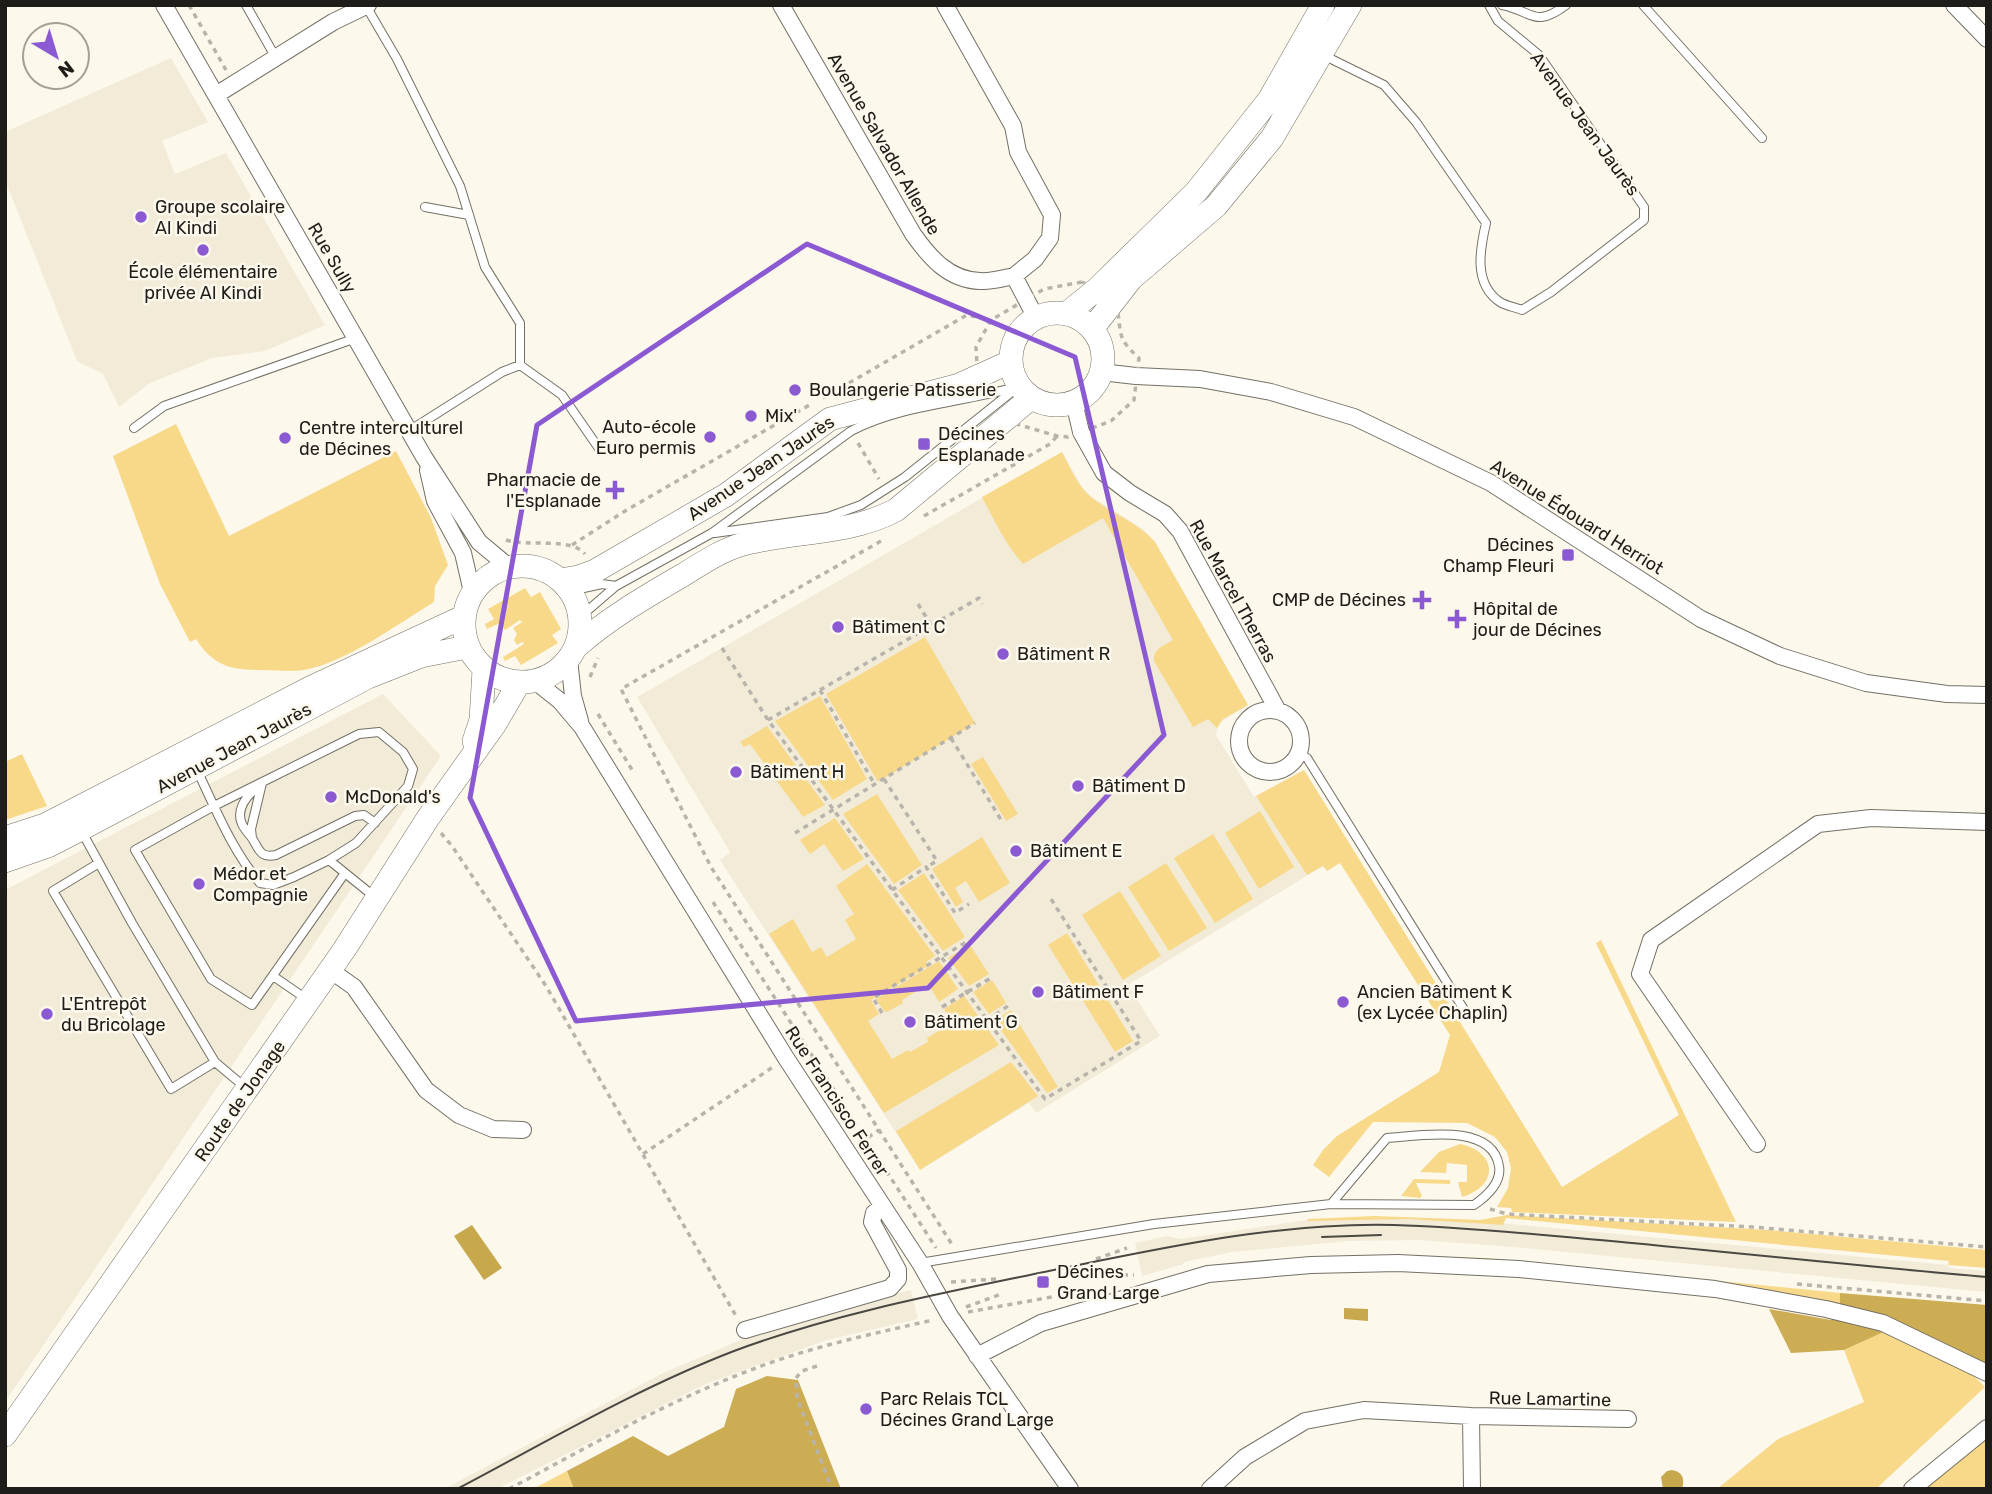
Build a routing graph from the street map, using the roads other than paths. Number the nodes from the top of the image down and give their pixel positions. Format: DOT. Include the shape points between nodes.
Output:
graph roads {
  1 [pos="163,5"];
  2 [pos="246,5"];
  3 [pos="781,5"];
  4 [pos="945,5"];
  5 [pos="1323,5"];
  6 [pos="1350,5"];
  7 [pos="1489,5"];
  8 [pos="1502,5"];
  9 [pos="1566,5"];
  10 [pos="1643,5"];
  11 [pos="1954,5"];
  12 [pos="367,6"];
  13 [pos="1987,39"];
  14 [pos="1322,55"];
  15 [pos="276,58"];
  16 [pos="216,95"];
  17 [pos="1762,138"];
  18 [pos="425,207"];
  19 [pos="469,215"];
  20 [pos="1014,276"];
  21 [pos="1066,314"];
  22 [pos="1036,318"];
  23 [pos="1092,328"];
  24 [pos="356,338"];
  25 [pos="1010,362"];
  26 [pos="520,365"];
  27 [pos="1101,372"];
  28 [pos="1025,392"];
  29 [pos="1074,402"];
  30 [pos="846,422"];
  31 [pos="134,428"];
  32 [pos="409,431"];
  33 [pos="600,450"];
  34 [pos="424,457"];
  35 [pos="712,534"];
  36 [pos="509,567"];
  37 [pos="565,585"];
  38 [pos="616,586"];
  39 [pos="472,592"];
  40 [pos="463,617"];
  41 [pos="580,617"];
  42 [pos="467,647"];
  43 [pos="573,653"];
  44 [pos="484,670"];
  45 [pos="527,682"];
  46 [pos="1987,695"];
  47 [pos="1278,711"];
  48 [pos="582,727"];
  49 [pos="1298,753"];
  50 [pos="467,761"];
  51 [pos="196,768"];
  52 [pos="262,783"];
  53 [pos="214,806"];
  54 [pos="1987,822"];
  55 [pos="375,823"];
  56 [pos="81,830"];
  57 [pos="5,838"];
  58 [pos="252,838"];
  59 [pos="329,860"];
  60 [pos="5,861"];
  61 [pos="99,863"];
  62 [pos="345,873"];
  63 [pos="376,898"];
  64 [pos="330,970"];
  65 [pos="273,976"];
  66 [pos="309,1001"];
  67 [pos="1463,1008"];
  68 [pos="215,1062"];
  69 [pos="248,1089"];
  70 [pos="523,1130"];
  71 [pos="1757,1144"];
  72 [pos="1331,1204"];
  73 [pos="881,1207"];
  74 [pos="920,1264"];
  75 [pos="745,1330"];
  76 [pos="977,1356"];
  77 [pos="1987,1373"];
  78 [pos="1471,1416"];
  79 [pos="1628,1419"];
  80 [pos="1987,1428"];
  81 [pos="5,1435"];
  82 [pos="1070,1489"];
  83 [pos="1210,1489"];
  84 [pos="1472,1489"];
  85 [pos="1912,1489"];
  1 -- 16 [label="street, Rue Sully"];
  2 -- 15 [label="lane"];
  3 -- 20 [label="street, Avenue Salvador Allende" via="930,259 953,275 981,282"];
  4 -- 20 [label="street" via="1013,126 1018,152 1052,215 1050,238 1035,259"];
  5 -- 21 [label="main road" via="1269,100 1196,192"];
  6 -- 14 [label="main road"];
  7 -- 14 [label="lane, Avenue Jean Jaurès" via="1498,21 1539,55 1644,207 1644,220 1522,310 1499,302 1485,284 1480,266 1486,223 1416,122 1384,85"];
  8 -- 9 [label="lane" via="1530,17 1550,17"];
  10 -- 17 [label="lane"];
  11 -- 13 [label="street"];
  12 -- 15 [label="street"];
  12 -- 19 [label="lane" via="454,175"];
  14 -- 23 [label="main road" via="1272,138 1216,206 1131,279"];
  15 -- 16 [label="street"];
  16 -- 24 [label="street, Rue Sully"];
  18 -- 19 [label="lane"];
  19 -- 26 [label="lane" via="485,267 520,323"];
  20 -- 22 [label="street"];
  21 -- 22 [label="main road"];
  21 -- 23 [label="main road"];
  22 -- 25 [label="main road" via="1017,336"];
  23 -- 27 [label="main road" via="1102,349"];
  24 -- 31 [label="lane" via="164,406"];
  24 -- 32 [label="street, Rue Sully"];
  25 -- 28 [label="main road"];
  25 -- 30 [label="main road, Avenue Jean Jaurès" via="959,385"];
  26 -- 32 [label="lane"];
  26 -- 33 [label="lane" via="562,395"];
  27 -- 29 [label="main road" via="1091,390"];
  27 -- 46 [label="street, Avenue Édouard Herriot" via="1200,379 1271,391 1354,417 1491,483 1701,619 1780,656 1866,683 1947,695"];
  28 -- 29 [label="main road" via="1052,406"];
  28 -- 30 [label="lane"];
  28 -- 35 [label="lane" via="861,505 828,517"];
  28 -- 43 [label="main road" via="1006,417 887,515 858,526 738,546 618,613"];
  29 -- 47 [label="street, Rue Marcel Therras" via="1081,432 1104,473 1166,514 1180,531"];
  30 -- 35 [label="lane"];
  30 -- 37 [label="main road, Avenue Jean Jaurès" via="816,427 726,495"];
  32 -- 34 [label="street, Rue Sully"];
  34 -- 36 [label="street, Rue Sully" via="480,542"];
  34 -- 39 [label="street, Rue Sully" via="435,501 463,553"];
  35 -- 38 [label="lane"];
  36 -- 37 [label="main road" via="536,568"];
  36 -- 39 [label="main road" via="495,572"];
  37 -- 38 [label="lane"];
  37 -- 41 [label="main road"];
  38 -- 41 [label="lane"];
  39 -- 40 [label="main road"];
  40 -- 42 [label="main road"];
  40 -- 57 [label="main road, Avenue Jean Jaurès" via="310,688 45,825"];
  41 -- 43 [label="main road"];
  42 -- 44 [label="main road"];
  42 -- 51 [label="main road, Avenue Jean Jaurès" via="421,656 368,677"];
  43 -- 45 [label="main road" via="548,677"];
  43 -- 48 [label="street, Rue Francisco Ferrer" via="573,696"];
  44 -- 45 [label="main road" via="500,679"];
  44 -- 50 [label="main road, Route de Jonage" via="481,720"];
  45 -- 48 [label="street, Rue Francisco Ferrer" via="560,701"];
  45 -- 50 [label="main road, Route de Jonage"];
  47 -- 49 [label="street, Rue Marcel Therras" via="1294,723 1301,743"];
  47 -- 49 [label="street" via="1258,712 1243,725 1242,754 1265,772 1285,768"];
  48 -- 73 [label="street, Rue Francisco Ferrer"];
  49 -- 67 [label="lane" via="1307,758"];
  50 -- 63 [label="main road, Route de Jonage"];
  51 -- 53 [label="lane"];
  51 -- 56 [label="main road, Avenue Jean Jaurès"];
  52 -- 53 [label="lane"];
  52 -- 55 [label="lane" via="359,734 379,732 403,752 413,769 408,786"];
  52 -- 58 [label="lane"];
  52 -- 58 [label="lane" via="245,798 240,811 241,824"];
  53 -- 59 [label="lane" via="260,883 273,885"];
  53 -- 65 [label="lane" via="135,850 211,979 252,1005"];
  54 -- 71 [label="street" via="1871,818 1818,824 1651,940 1640,974"];
  55 -- 58 [label="lane" via="364,815 355,816 266,857"];
  55 -- 59 [label="lane" via="356,843"];
  56 -- 60 [label="main road, Avenue Jean Jaurès"];
  56 -- 61 [label="lane"];
  59 -- 62 [label="lane"];
  61 -- 68 [label="lane"];
  61 -- 68 [label="lane" via="53,891 171,1089"];
  62 -- 63 [label="lane"];
  62 -- 65 [label="lane"];
  63 -- 64 [label="main road, Route de Jonage"];
  64 -- 66 [label="main road, Route de Jonage"];
  64 -- 70 [label="street" via="354,987 426,1090 459,1115 493,1129"];
  65 -- 66 [label="lane"];
  66 -- 69 [label="main road, Route de Jonage"];
  68 -- 69 [label="lane"];
  69 -- 81 [label="main road, Route de Jonage"];
  72 -- 72 [label="lane" via="1387,1138 1458,1135 1486,1145 1497,1156 1500,1172 1494,1187 1474,1205"];
  72 -- 74 [label="lane" via="1154,1224"];
  73 -- 74 [label="street, Rue Francisco Ferrer"];
  73 -- 75 [label="street" via="872,1222 898,1270 898,1279 890,1288"];
  74 -- 76 [label="street, Rue Francisco Ferrer"];
  76 -- 77 [label="street" via="1041,1323 1208,1274 1311,1265 1398,1264 1519,1269 1689,1286 1826,1309 1883,1323"];
  76 -- 82 [label="street, Rue Francisco Ferrer"];
  78 -- 79 [label="street, Rue Lamartine"];
  78 -- 83 [label="street, Rue Lamartine" via="1364,1410 1305,1421 1245,1457"];
  78 -- 84 [label="street, Rue Lamartine"];
  80 -- 85 [label="street"];
}
